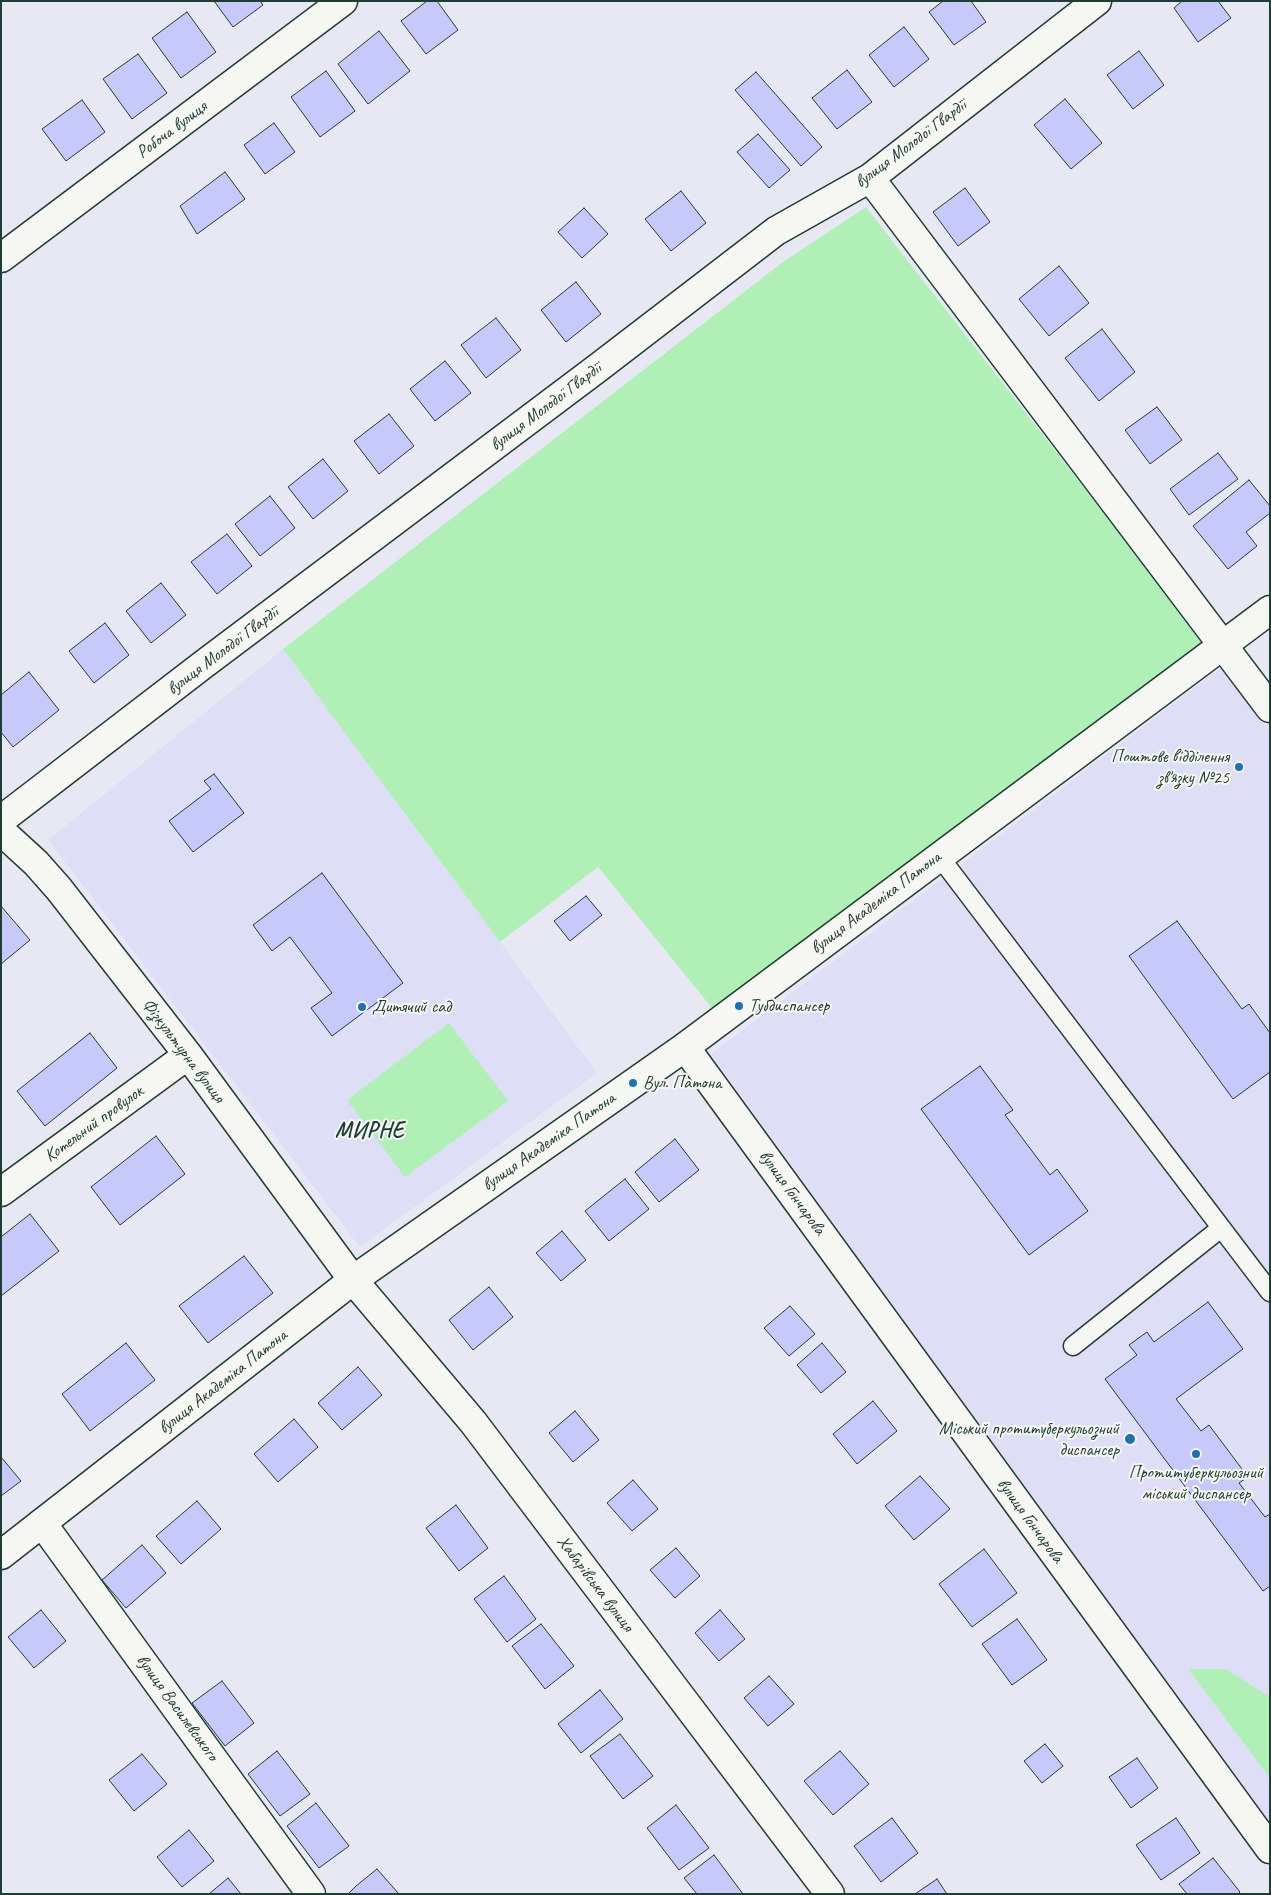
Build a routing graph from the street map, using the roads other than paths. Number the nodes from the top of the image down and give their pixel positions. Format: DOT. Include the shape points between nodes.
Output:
graph roads {
  1 [pos="343,1"];
  2 [pos="1096,1"];
  3 [pos="870,178"];
  4 [pos="1,258"];
  5 [pos="1270,610"];
  6 [pos="1222,644"];
  7 [pos="1270,708"];
  8 [pos="1,820"];
  9 [pos="1,831"];
  10 [pos="939,856"];
  11 [pos="685,1047"];
  12 [pos="188,1055"];
  13 [pos="1,1192"];
  14 [pos="1221,1228"];
  15 [pos="354,1280"];
  16 [pos="1270,1292"];
  17 [pos="1073,1346"];
  18 [pos="42,1523"];
  19 [pos="1,1555"];
  20 [pos="1270,1849"];
  21 [pos="311,1894"];
  22 [pos="830,1894"];
  1 -- 4 [label="street, Робоча вулиця"];
  2 -- 3 [label="street, вулиця Молодої Гвардії"];
  3 -- 6 [label="street"];
  3 -- 8 [label="street, вулиця Молодої Гвардії" via="776,230"];
  5 -- 6 [label="street, вулиця Академіка Патона"];
  6 -- 7 [label="street"];
  6 -- 10 [label="street, вулиця Академіка Патона"];
  9 -- 12 [label="street, Фізкультурна вулиця" via="59,888"];
  10 -- 11 [label="street, вулиця Академіка Патона"];
  10 -- 14 [label="lane"];
  11 -- 15 [label="street, вулиця Академіка Патона"];
  11 -- 20 [label="street, вулиця Гончарова"];
  12 -- 13 [label="street, Котельний провулок"];
  12 -- 15 [label="street, Фізкультурна вулиця"];
  14 -- 16 [label="lane"];
  14 -- 17 [label="lane"];
  15 -- 18 [label="street, вулиця Академіка Патона"];
  15 -- 22 [label="street, Хабарівська вулиця" via="473,1422"];
  18 -- 19 [label="street, вулиця Академіка Патона"];
  18 -- 21 [label="street, вулиця Василевського"];
}
